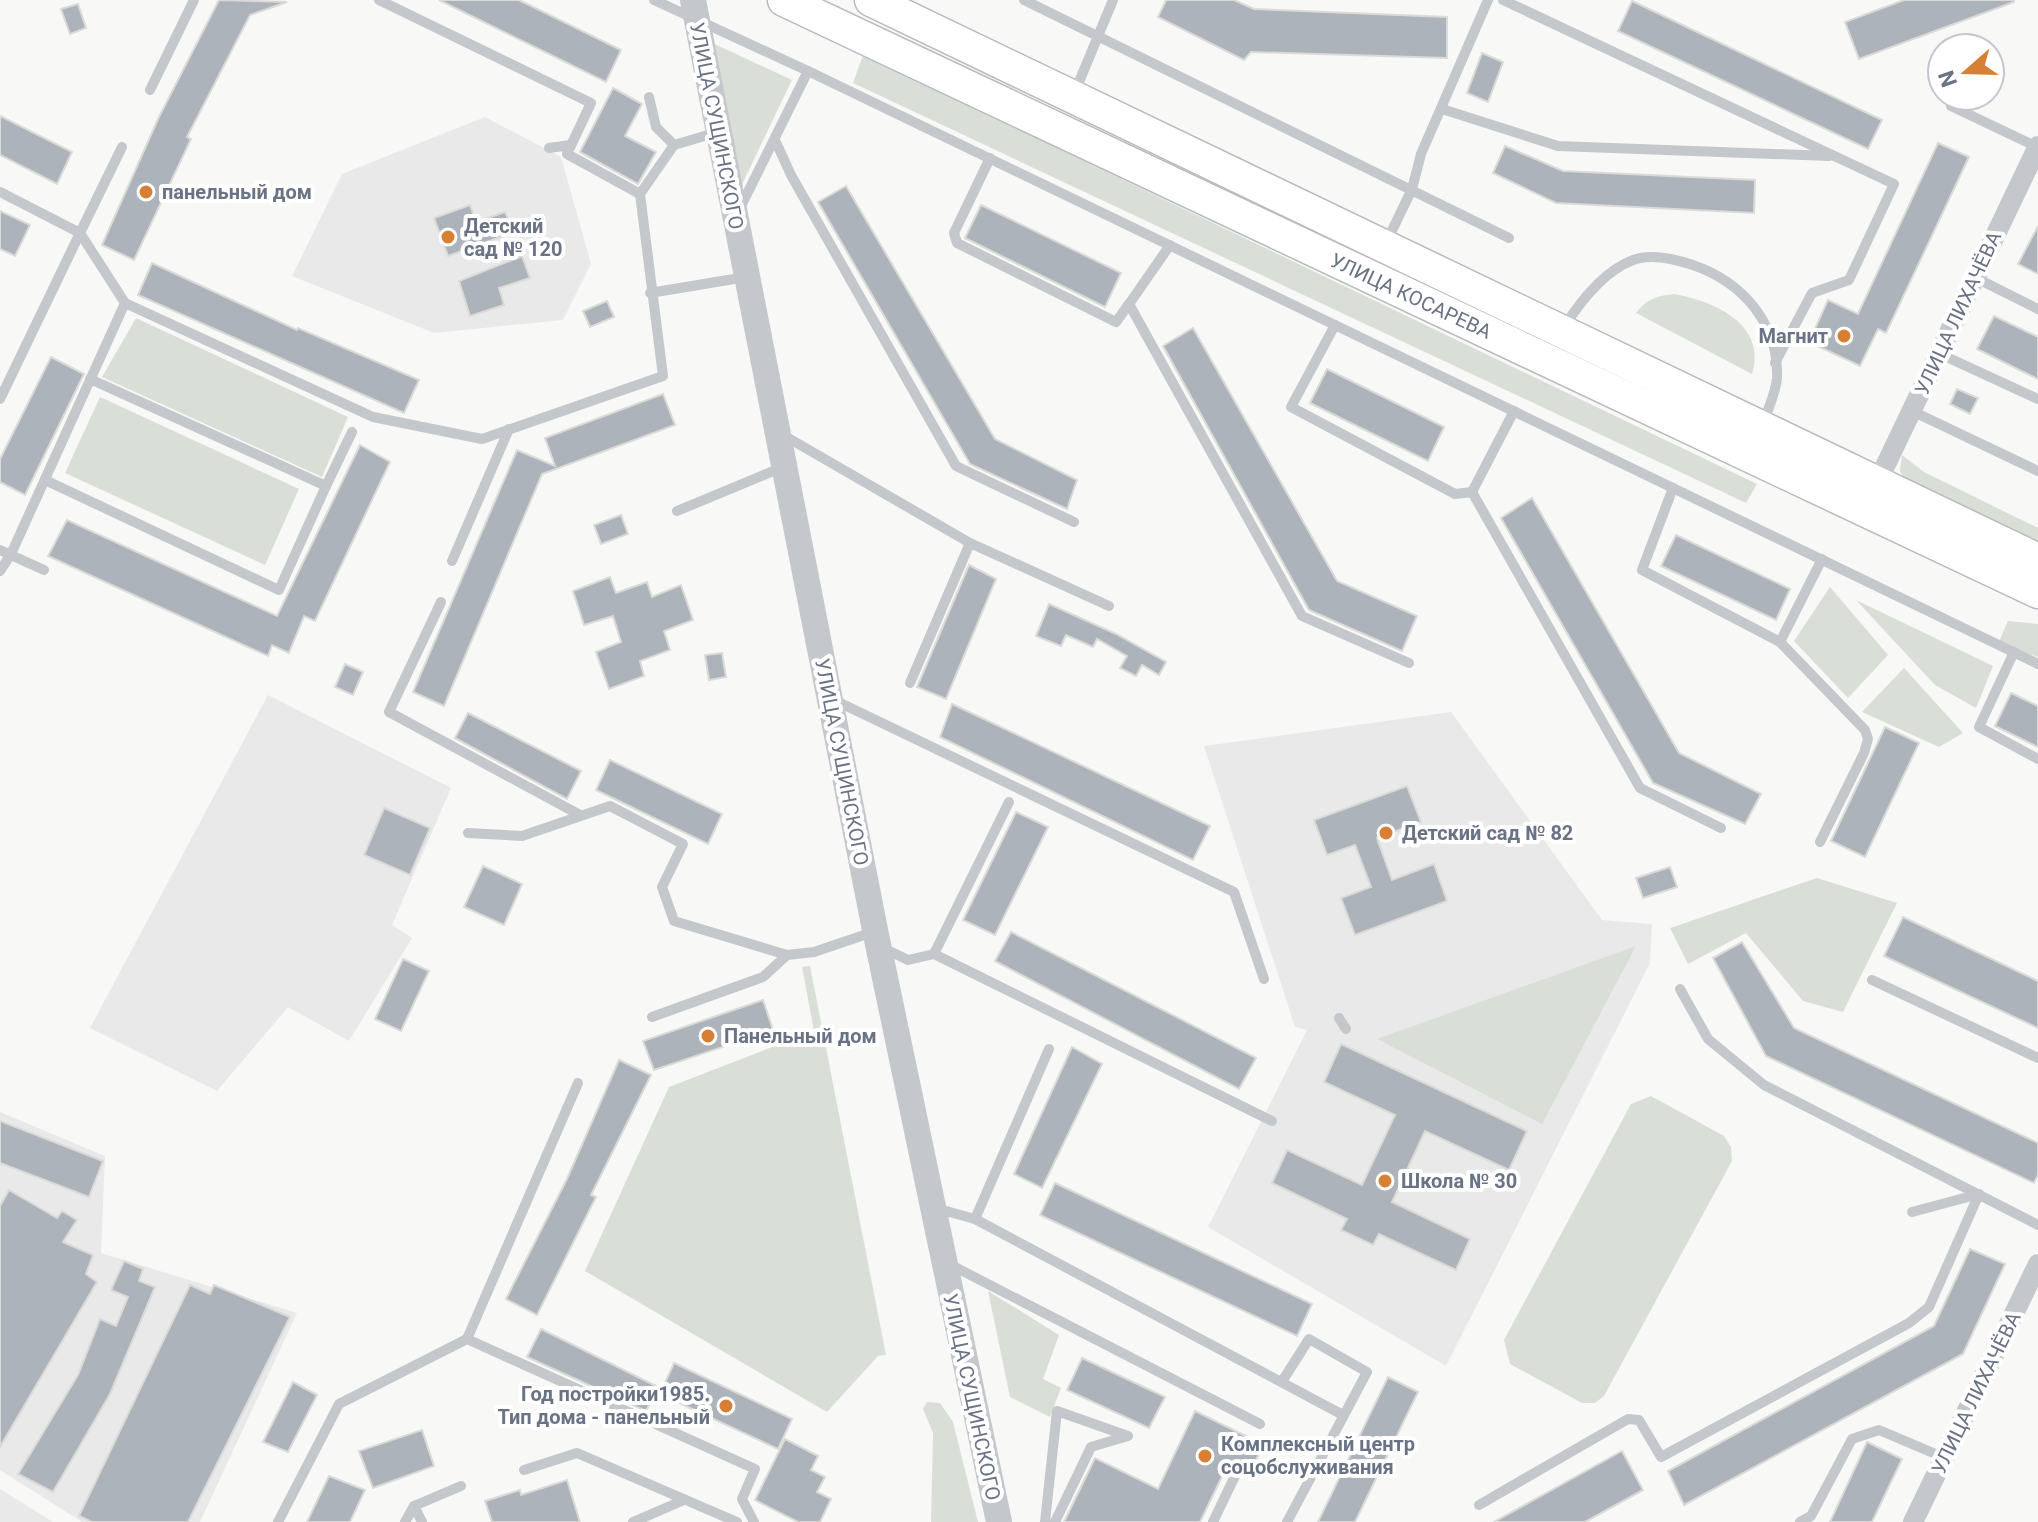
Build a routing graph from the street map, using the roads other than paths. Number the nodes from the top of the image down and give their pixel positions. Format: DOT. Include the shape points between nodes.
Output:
graph roads {
  1 [pos="194,0"];
  2 [pos="379,0"];
  3 [pos="654,0"];
  4 [pos="784,0"];
  5 [pos="871,0"];
  6 [pos="1024,0"];
  7 [pos="1113,0"];
  8 [pos="1488,0"];
  9 [pos="1503,0"];
  10 [pos="694,10"];
  11 [pos="1101,35"];
  12 [pos="808,71"];
  13 [pos="150,90"];
  14 [pos="649,97"];
  15 [pos="1072,97"];
  16 [pos="1442,109"];
  17 [pos="1964,112"];
  18 [pos="720,132"];
  19 [pos="775,140"];
  20 [pos="571,145"];
  21 [pos="674,145"];
  22 [pos="2038,146"];
  23 [pos="122,147"];
  24 [pos="549,148"];
  25 [pos="1835,156"];
  26 [pos="990,158"];
  27 [pos="1412,189"];
  28 [pos="0,192"];
  29 [pos="640,194"];
  30 [pos="736,217"];
  31 [pos="80,233"];
  32 [pos="1509,238"];
  33 [pos="1170,245"];
  34 [pos="1385,245"];
  35 [pos="747,276"];
  36 [pos="1974,277"];
  37 [pos="650,293"];
  38 [pos="125,303"];
  39 [pos="1129,304"];
  40 [pos="2038,309"];
  41 [pos="1335,325"];
  42 [pos="1562,329"];
  43 [pos="1938,353"];
  44 [pos="1775,363"];
  45 [pos="90,379"];
  46 [pos="0,399"];
  47 [pos="2038,399"];
  48 [pos="1514,411"];
  49 [pos="1912,411"];
  50 [pos="1762,427"];
  51 [pos="509,429"];
  52 [pos="352,432"];
  53 [pos="778,432"];
  54 [pos="785,466"];
  55 [pos="2038,471"];
  56 [pos="45,480"];
  57 [pos="326,486"];
  58 [pos="1673,488"];
  59 [pos="1472,492"];
  60 [pos="1871,496"];
  61 [pos="677,511"];
  62 [pos="1074,522"];
  63 [pos="970,543"];
  64 [pos="0,550"];
  65 [pos="11,554"];
  66 [pos="1822,559"];
  67 [pos="2038,560"];
  68 [pos="452,561"];
  69 [pos="44,570"];
  70 [pos="0,571"];
  71 [pos="2038,592"];
  72 [pos="441,602"];
  73 [pos="1109,606"];
  74 [pos="1780,642"];
  75 [pos="2014,652"];
  76 [pos="1409,663"];
  77 [pos="2038,664"];
  78 [pos="910,683"];
  79 [pos="830,698"];
  80 [pos="2038,759"];
  81 [pos="1009,802"];
  82 [pos="580,815"];
  83 [pos="1721,828"];
  84 [pos="468,833"];
  85 [pos="1820,842"];
  86 [pos="877,938"];
  87 [pos="934,954"];
  88 [pos="787,955"];
  89 [pos="1264,979"];
  90 [pos="1872,980"];
  91 [pos="1680,989"];
  92 [pos="652,1017"];
  93 [pos="1339,1018"];
  94 [pos="1346,1029"];
  95 [pos="1049,1049"];
  96 [pos="2038,1058"];
  97 [pos="578,1083"];
  98 [pos="1272,1121"];
  99 [pos="1979,1194"];
  100 [pos="930,1206"];
  101 [pos="1912,1212"];
  102 [pos="975,1219"];
  103 [pos="2038,1225"];
  104 [pos="943,1261"];
  105 [pos="2038,1264"];
  106 [pos="467,1339"];
  107 [pos="1283,1380"];
  108 [pos="1343,1415"];
  109 [pos="1260,1424"];
  110 [pos="1945,1458"];
  111 [pos="524,1470"];
  112 [pos="1235,1476"];
  113 [pos="461,1486"];
  114 [pos="684,1500"];
  115 [pos="1479,1505"];
  116 [pos="414,1506"];
  117 [pos="278,1522"];
  118 [pos="405,1522"];
  119 [pos="422,1522"];
  120 [pos="633,1522"];
  121 [pos="737,1522"];
  122 [pos="754,1522"];
  123 [pos="999,1522"];
  124 [pos="1045,1522"];
  125 [pos="1055,1522"];
  126 [pos="1213,1522"];
  127 [pos="1287,1522"];
  128 [pos="1800,1522"];
  129 [pos="1913,1522"];
  1 -- 13 [label="lane"];
  2 -- 20 [label="lane" via="591,103"];
  3 -- 10 [label="lane"];
  4 -- 60 [label="main road, УЛИЦА КОСАРЕВА"];
  5 -- 15 [label="main road, УЛИЦА КОСАРЕВА"];
  6 -- 11 [label="lane"];
  7 -- 11 [label="lane"];
  8 -- 16 [label="lane"];
  9 -- 25 [label="lane"];
  10 -- 12 [label="lane"];
  10 -- 18 [label="street, УЛИЦА СУЩИНСКОГО"];
  11 -- 15 [label="lane"];
  11 -- 27 [label="lane"];
  12 -- 19 [label="lane"];
  12 -- 26 [label="lane"];
  14 -- 21 [label="lane" via="656,127"];
  15 -- 34 [label="main road, УЛИЦА КОСАРЕВА"];
  16 -- 25 [label="lane" via="1558,146"];
  16 -- 27 [label="lane"];
  17 -- 22 [label="lane"];
  18 -- 21 [label="lane"];
  18 -- 30 [label="street, УЛИЦА СУЩИНСКОГО"];
  19 -- 30 [label="lane"];
  19 -- 62 [label="lane" via="956,466"];
  20 -- 24 [label="lane"];
  20 -- 29 [label="lane" via="567,154"];
  21 -- 29 [label="lane"];
  22 -- 36 [label="street, УЛИЦА ЛИХАЧЁВА"];
  23 -- 31 [label="lane"];
  25 -- 44 [label="lane" via="1894,184 1849,280 1812,293"];
  26 -- 33 [label="lane"];
  26 -- 39 [label="lane" via="954,233 957,243 1116,322"];
  27 -- 32 [label="lane"];
  27 -- 34 [label="lane"];
  28 -- 31 [label="lane"];
  29 -- 37 [label="lane"];
  30 -- 35 [label="street, УЛИЦА СУЩИНСКОГО"];
  31 -- 38 [label="lane"];
  31 -- 46 [label="lane"];
  33 -- 39 [label="lane"];
  33 -- 41 [label="lane"];
  34 -- 42 [label="main road, УЛИЦА КОСАРЕВА"];
  35 -- 37 [label="lane"];
  35 -- 53 [label="street, УЛИЦА СУЩИНСКОГО"];
  36 -- 40 [label="lane"];
  36 -- 43 [label="street, УЛИЦА ЛИХАЧЁВА"];
  37 -- 51 [label="lane" via="663,376"];
  38 -- 45 [label="lane"];
  38 -- 51 [label="lane" via="373,417 482,439"];
  39 -- 76 [label="lane" via="1302,616"];
  41 -- 48 [label="lane"];
  41 -- 59 [label="lane" via="1291,407 1455,494"];
  42 -- 44 [label="lane" via="1582,301 1634,259 1670,257 1707,270 1748,296 1772,337"];
  42 -- 50 [label="main road, УЛИЦА КОСАРЕВА"];
  43 -- 47 [label="lane"];
  43 -- 49 [label="street, УЛИЦА ЛИХАЧЁВА"];
  44 -- 50 [label="lane" via="1777,379"];
  45 -- 56 [label="lane"];
  45 -- 57 [label="lane"];
  48 -- 58 [label="lane"];
  48 -- 59 [label="lane"];
  49 -- 55 [label="lane"];
  49 -- 60 [label="street, УЛИЦА ЛИХАЧЁВА"];
  50 -- 60 [label="main road, УЛИЦА КОСАРЕВА"];
  51 -- 68 [label="lane"];
  52 -- 57 [label="lane"];
  53 -- 54 [label="street, УЛИЦА СУЩИНСКОГО"];
  53 -- 63 [label="lane"];
  54 -- 61 [label="lane"];
  54 -- 79 [label="street, УЛИЦА СУЩИНСКОГО"];
  56 -- 57 [label="lane" via="279,590"];
  56 -- 65 [label="lane"];
  58 -- 66 [label="lane"];
  58 -- 74 [label="lane" via="1642,570"];
  59 -- 83 [label="lane" via="1640,788"];
  60 -- 67 [label="main road, УЛИЦА КОСАРЕВА"];
  60 -- 71 [label="main road, УЛИЦА КОСАРЕВА"];
  63 -- 73 [label="lane"];
  63 -- 78 [label="lane"];
  64 -- 65 [label="lane"];
  65 -- 69 [label="lane"];
  65 -- 70 [label="lane"];
  66 -- 74 [label="lane"];
  66 -- 75 [label="lane"];
  72 -- 82 [label="lane" via="389,712"];
  74 -- 85 [label="lane" via="1868,739"];
  75 -- 77 [label="lane"];
  75 -- 80 [label="lane" via="1979,727"];
  79 -- 86 [label="street, УЛИЦА СУЩИНСКОГО"];
  79 -- 89 [label="lane" via="1234,892"];
  81 -- 87 [label="lane"];
  82 -- 84 [label="lane" via="522,836"];
  82 -- 88 [label="lane" via="610,806 683,844 662,887 674,921"];
  86 -- 87 [label="lane" via="908,960"];
  86 -- 88 [label="lane"];
  86 -- 100 [label="street, УЛИЦА СУЩИНСКОГО"];
  87 -- 98 [label="lane"];
  88 -- 92 [label="lane" via="763,977"];
  90 -- 96 [label="lane"];
  91 -- 99 [label="lane" via="1708,1039 1764,1085"];
  93 -- 94 [label="lane"];
  95 -- 102 [label="lane"];
  97 -- 106 [label="lane"];
  99 -- 101 [label="lane"];
  99 -- 103 [label="lane"];
  99 -- 115 [label="lane" via="1929,1307 1909,1323 1661,1457 1639,1420 1628,1419"];
  100 -- 102 [label="lane"];
  100 -- 104 [label="street, УЛИЦА СУЩИНСКОГО"];
  102 -- 107 [label="lane"];
  104 -- 109 [label="lane"];
  104 -- 123 [label="street, УЛИЦА СУЩИНСКОГО"];
  105 -- 110 [label="street, УЛИЦА ЛИХАЧЁВА"];
  106 -- 117 [label="lane" via="339,1404"];
  106 -- 122 [label="lane" via="755,1469 742,1499"];
  107 -- 108 [label="lane"];
  107 -- 108 [label="lane" via="1309,1339 1367,1372"];
  108 -- 127 [label="lane"];
  110 -- 128 [label="lane" via="1879,1430 1852,1439 1811,1516"];
  110 -- 129 [label="street, УЛИЦА ЛИХАЧЁВА"];
  111 -- 114 [label="lane" via="577,1453"];
  112 -- 126 [label="lane"];
  113 -- 116 [label="lane"];
  114 -- 120 [label="lane"];
  114 -- 121 [label="lane"];
  116 -- 118 [label="lane"];
  116 -- 119 [label="lane"];
  124 -- 125 [label="lane" via="1057,1411 1128,1436 1091,1447"];
}
